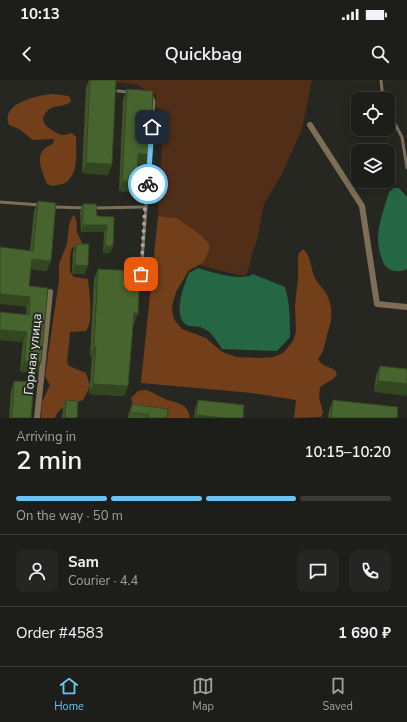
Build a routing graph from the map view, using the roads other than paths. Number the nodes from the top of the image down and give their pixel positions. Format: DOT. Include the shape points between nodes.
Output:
graph roads {
  1 [pos="381,80"];
  2 [pos="118,91"];
  3 [pos="382,92"];
  4 [pos="133,93"];
  5 [pos="148,96"];
  6 [pos="395,124"];
  7 [pos="310,125"];
  8 [pos="407,168"];
  9 [pos="0,202"];
  10 [pos="43,206"];
  11 [pos="50,206"];
  12 [pos="145,207"];
  13 [pos="141,274"];
  14 [pos="50,292"];
  15 [pos="407,306"];
  16 [pos="37,418"];
  1 -- 3 [label="lane"];
  2 -- 4 [label="lane"];
  5 -- 12 [label="lane" via="154,101"];
  6 -- 8 [label="lane" via="402,137"];
  7 -- 15 [label="street" via="362,206 377,304"];
  9 -- 10 [label="lane"];
  11 -- 12 [label="lane"];
  12 -- 13 [label="lane"];
  14 -- 16 [label="street, Горная улица"];
}
